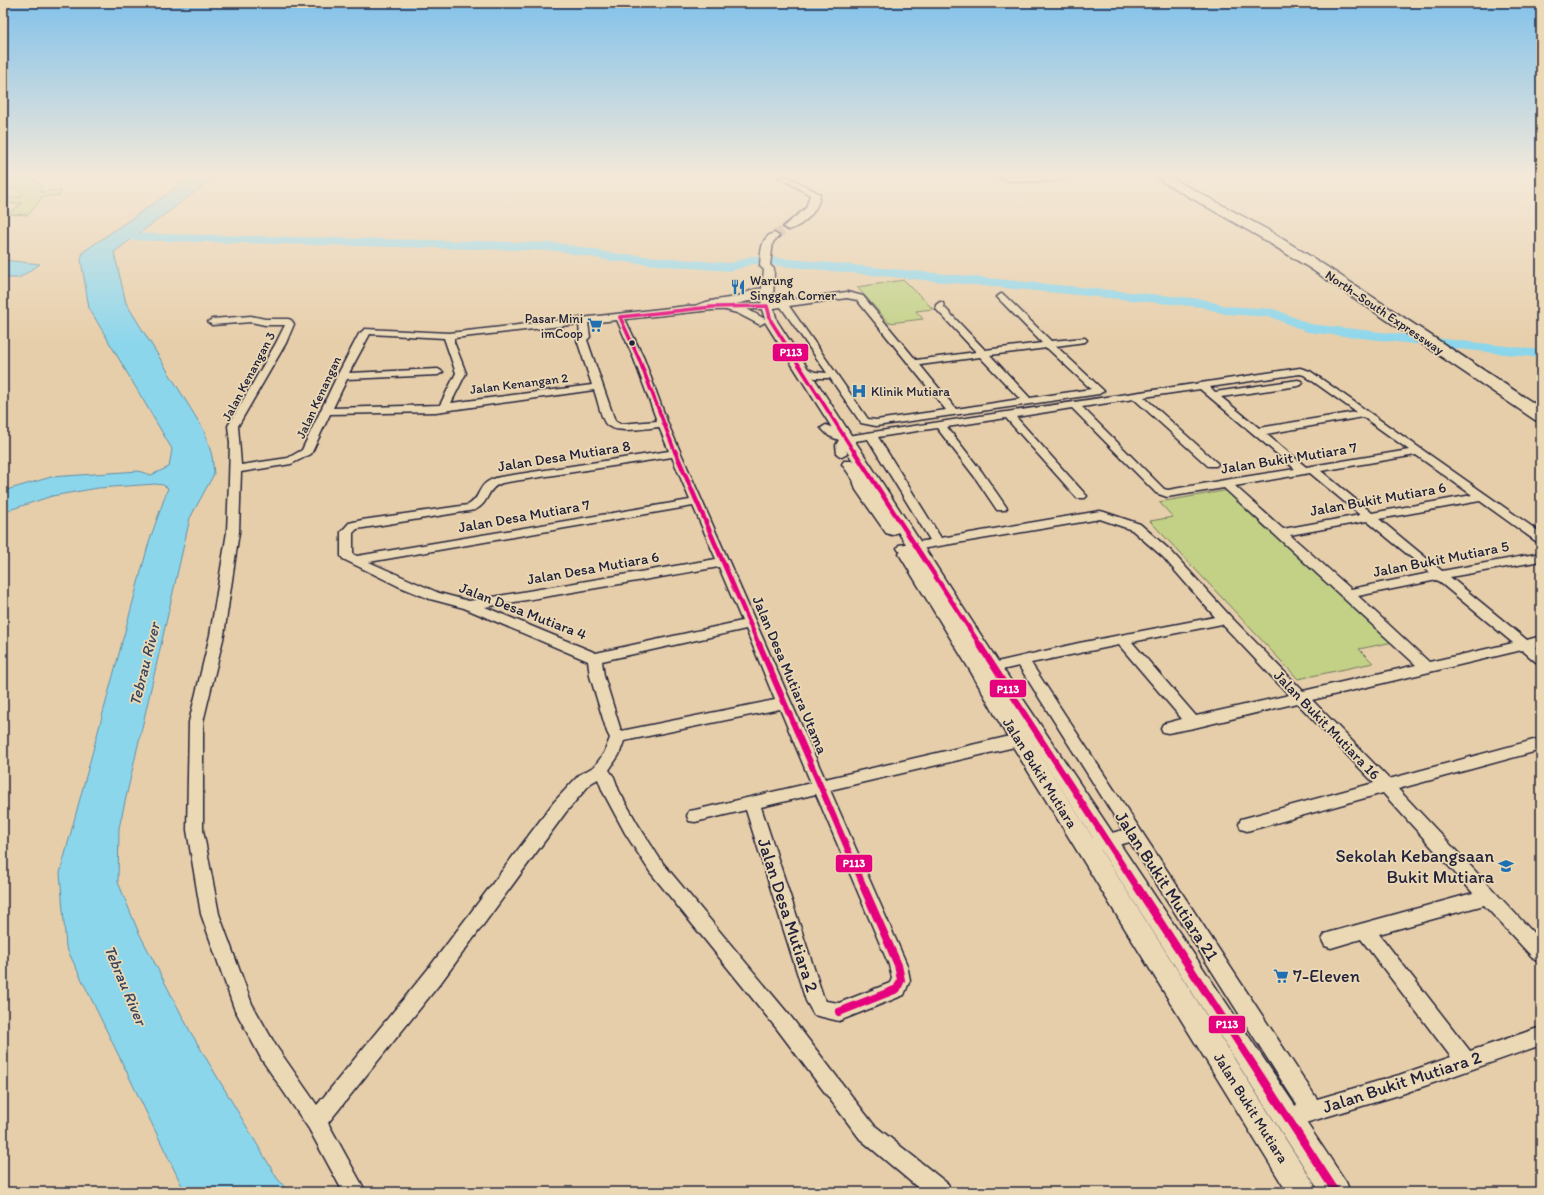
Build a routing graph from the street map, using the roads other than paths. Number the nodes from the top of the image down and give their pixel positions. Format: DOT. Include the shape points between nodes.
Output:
graph roads {
  1 [pos="1269,234"];
  2 [pos="774,236"];
  3 [pos="766,260"];
  4 [pos="759,292"];
  5 [pos="1001,297"];
  6 [pos="784,304"];
  7 [pos="940,305"];
  8 [pos="726,307"];
  9 [pos="763,307"];
  10 [pos="699,308"];
  11 [pos="620,317"];
  12 [pos="760,321"];
  13 [pos="212,322"];
  14 [pos="583,322"];
  15 [pos="449,336"];
  16 [pos="1082,340"];
  17 [pos="1048,344"];
  18 [pos="1446,348"];
  19 [pos="983,353"];
  20 [pos="914,363"];
  21 [pos="800,368"];
  22 [pos="438,372"];
  23 [pos="342,376"];
  24 [pos="828,376"];
  25 [pos="1298,383"];
  26 [pos="1201,385"];
  27 [pos="598,387"];
  28 [pos="813,389"];
  29 [pos="1136,395"];
  30 [pos="1214,396"];
  31 [pos="1027,401"];
  32 [pos="1074,405"];
  33 [pos="444,407"];
  34 [pos="1541,408"];
  35 [pos="327,411"];
  36 [pos="953,412"];
  37 [pos="1008,414"];
  38 [pos="1364,414"];
  39 [pos="1541,416"];
  40 [pos="663,424"];
  41 [pos="940,425"];
  42 [pos="826,428"];
  43 [pos="1256,432"];
  44 [pos="871,436"];
  45 [pos="846,439"];
  46 [pos="1417,452"];
  47 [pos="676,453"];
  48 [pos="842,454"];
  49 [pos="1212,464"];
  50 [pos="235,469"];
  51 [pos="1309,471"];
  52 [pos="1225,483"];
  53 [pos="1081,496"];
  54 [pos="1481,497"];
  55 [pos="697,502"];
  56 [pos="1001,508"];
  57 [pos="1369,516"];
  58 [pos="353,526"];
  59 [pos="1280,532"];
  60 [pos="1541,539"];
  61 [pos="937,542"];
  62 [pos="909,547"];
  63 [pos="1541,557"];
  64 [pos="357,560"];
  65 [pos="723,562"];
  66 [pos="1440,575"];
  67 [pos="1348,594"];
  68 [pos="469,605"];
  69 [pos="1225,619"];
  70 [pos="750,624"];
  71 [pos="1123,640"];
  72 [pos="1541,641"];
  73 [pos="1523,645"];
  74 [pos="595,658"];
  75 [pos="1541,659"];
  76 [pos="1022,660"];
  77 [pos="993,667"];
  78 [pos="1426,667"];
  79 [pos="1300,696"];
  80 [pos="784,703"];
  81 [pos="1026,717"];
  82 [pos="1194,723"];
  83 [pos="1168,728"];
  84 [pos="618,736"];
  85 [pos="1019,740"];
  86 [pos="1541,744"];
  87 [pos="1047,748"];
  88 [pos="600,770"];
  89 [pos="1386,786"];
  90 [pos="820,787"];
  91 [pos="752,803"];
  92 [pos="695,816"];
  93 [pos="1247,824"];
  94 [pos="1134,834"];
  95 [pos="1097,844"];
  96 [pos="1488,896"];
  97 [pos="1366,932"];
  98 [pos="1331,940"];
  99 [pos="1541,954"];
  100 [pos="839,1012"];
  101 [pos="1541,1036"];
  102 [pos="1467,1062"];
  103 [pos="1300,1114"];
  104 [pos="316,1122"];
  105 [pos="1262,1126"];
  106 [pos="355,1192"];
  107 [pos="940,1192"];
  108 [pos="1303,1192"];
  109 [pos="1336,1192"];
  1 -- 18 [label="highway, North–South Expressway"];
  2 -- 3 [label="street, Jalan Bukit Mutiara" via="768,241"];
  3 -- 4 [label="street, Jalan Bukit Mutiara" via="761,270"];
  3 -- 9 [label="street" via="769,269"];
  4 -- 9 [label="street, Jalan Bukit Mutiara"];
  4 -- 10 [label="street" via="745,299"];
  5 -- 17 [label="street"];
  6 -- 9 [label="street"];
  6 -- 20 [label="street" via="847,295 860,298"];
  6 -- 24 [label="street"];
  7 -- 19 [label="street" via="939,307"];
  8 -- 9 [label="street"];
  8 -- 10 [label="street"];
  8 -- 12 [label="street" via="741,310"];
  9 -- 12 [label="street, Jalan Bukit Mutiara" via="757,316"];
  9 -- 21 [label="street, Jalan Bukit Mutiara"];
  10 -- 11 [label="street"];
  11 -- 14 [label="street"];
  11 -- 40 [label="street, Jalan Desa Mutiara Utama"];
  12 -- 42 [label="street, Jalan Bukit Mutiara"];
  13 -- 50 [label="street, Jalan Kenangan 3" via="251,319 290,324 233,426"];
  14 -- 15 [label="street"];
  14 -- 27 [label="street" via="585,337 582,340"];
  15 -- 23 [label="street, Jalan Kenangan" via="368,331"];
  15 -- 33 [label="street, Jalan Kenangan 2" via="461,373"];
  16 -- 17 [label="street"];
  17 -- 19 [label="street"];
  17 -- 31 [label="street" via="1099,391"];
  18 -- 34 [label="highway, North–South Expressway"];
  18 -- 39 [label="highway, North–South Expressway"];
  19 -- 20 [label="street"];
  19 -- 31 [label="street"];
  20 -- 36 [label="street"];
  21 -- 24 [label="street" via="809,374"];
  21 -- 28 [label="street, Jalan Bukit Mutiara"];
  22 -- 23 [label="street"];
  23 -- 35 [label="street, Jalan Kenangan"];
  24 -- 28 [label="street" via="815,382"];
  24 -- 36 [label="street" via="869,423"];
  25 -- 30 [label="street"];
  26 -- 29 [label="street"];
  26 -- 30 [label="street"];
  26 -- 38 [label="street" via="1302,372"];
  27 -- 33 [label="street, Jalan Kenangan 2"];
  27 -- 40 [label="street" via="610,422 614,426"];
  28 -- 45 [label="street, Jalan Bukit Mutiara"];
  29 -- 32 [label="street"];
  29 -- 49 [label="street"];
  30 -- 43 [label="street"];
  31 -- 36 [label="street"];
  32 -- 37 [label="street"];
  32 -- 52 [label="street, Jalan Bukit Mutiara 7" via="1160,491 1167,494"];
  33 -- 35 [label="street, Jalan Kenangan 2"];
  35 -- 50 [label="street, Jalan Kenangan" via="307,452 291,461"];
  37 -- 41 [label="street"];
  37 -- 53 [label="street"];
  38 -- 43 [label="street"];
  38 -- 46 [label="street"];
  40 -- 47 [label="street, Jalan Desa Mutiara Utama"];
  41 -- 44 [label="street"];
  41 -- 56 [label="street"];
  42 -- 45 [label="street"];
  42 -- 48 [label="street, Jalan Bukit Mutiara"];
  43 -- 51 [label="street"];
  44 -- 45 [label="street"];
  44 -- 61 [label="street"];
  45 -- 48 [label="street" via="841,445"];
  45 -- 62 [label="street, Jalan Bukit Mutiara"];
  46 -- 51 [label="street, Jalan Bukit Mutiara 7"];
  46 -- 54 [label="street"];
  47 -- 55 [label="street, Jalan Desa Mutiara Utama"];
  47 -- 58 [label="street, Jalan Desa Mutiara 8" via="491,482 485,488 482,500 471,508"];
  48 -- 62 [label="street, Jalan Bukit Mutiara" via="860,480 863,490"];
  50 -- 104 [label="street" via="234,532 217,635 196,722 195,830 210,914 244,1008 269,1053"];
  51 -- 52 [label="street, Jalan Bukit Mutiara 7"];
  51 -- 57 [label="street"];
  52 -- 59 [label="street"];
  54 -- 57 [label="street, Jalan Bukit Mutiara 6"];
  54 -- 60 [label="street"];
  55 -- 64 [label="street, Jalan Desa Mutiara 7"];
  55 -- 65 [label="street, Jalan Desa Mutiara Utama"];
  57 -- 59 [label="street, Jalan Bukit Mutiara 6"];
  57 -- 66 [label="street"];
  58 -- 64 [label="street, Jalan Desa Mutiara 4" via="347,532 347,556"];
  59 -- 67 [label="street"];
  61 -- 62 [label="street"];
  61 -- 69 [label="street, Jalan Bukit Mutiara 16" via="1100,515 1136,526 1167,554"];
  62 -- 77 [label="street, Jalan Bukit Mutiara"];
  62 -- 85 [label="street, Jalan Bukit Mutiara"];
  63 -- 66 [label="street, Jalan Bukit Mutiara 5"];
  64 -- 68 [label="street, Jalan Desa Mutiara 4" via="435,596"];
  65 -- 68 [label="street, Jalan Desa Mutiara 6"];
  65 -- 70 [label="street, Jalan Desa Mutiara Utama"];
  66 -- 67 [label="street, Jalan Bukit Mutiara 5"];
  66 -- 73 [label="street"];
  67 -- 78 [label="street"];
  68 -- 74 [label="street, Jalan Desa Mutiara 4"];
  69 -- 71 [label="street"];
  69 -- 79 [label="street, Jalan Bukit Mutiara 16"];
  70 -- 74 [label="street"];
  70 -- 80 [label="street, Jalan Desa Mutiara Utama"];
  71 -- 76 [label="street"];
  71 -- 82 [label="street"];
  72 -- 73 [label="street"];
  73 -- 75 [label="street"];
  73 -- 78 [label="street"];
  74 -- 84 [label="street, Jalan Desa Mutiara 4" via="597,676 614,732"];
  76 -- 77 [label="street"];
  76 -- 94 [label="street, Jalan Bukit Mutiara 21"];
  77 -- 81 [label="street, Jalan Bukit Mutiara"];
  78 -- 79 [label="street"];
  79 -- 82 [label="street"];
  79 -- 89 [label="street, Jalan Bukit Mutiara 16"];
  80 -- 84 [label="street"];
  80 -- 90 [label="street, Jalan Desa Mutiara Utama"];
  81 -- 85 [label="street" via="1025,733"];
  81 -- 87 [label="street, Jalan Bukit Mutiara"];
  82 -- 83 [label="street"];
  84 -- 88 [label="street" via="611,755"];
  85 -- 87 [label="street" via="1028,740"];
  85 -- 90 [label="street"];
  85 -- 95 [label="street, Jalan Bukit Mutiara"];
  86 -- 89 [label="street"];
  87 -- 95 [label="street, Jalan Bukit Mutiara"];
  88 -- 104 [label="street" via="585,779 560,807 435,975"];
  88 -- 107 [label="street" via="631,828 656,867 784,1022 867,1132"];
  89 -- 93 [label="street"];
  89 -- 96 [label="street, Jalan Bukit Mutiara 16"];
  90 -- 91 [label="street"];
  90 -- 100 [label="street, Jalan Desa Mutiara Utama" via="901,976 901,983 896,989"];
  91 -- 92 [label="street"];
  91 -- 100 [label="street, Jalan Desa Mutiara 2" via="815,1001 821,1009"];
  94 -- 95 [label="street"];
  94 -- 103 [label="street, Jalan Bukit Mutiara 21"];
  95 -- 103 [label="street, Jalan Bukit Mutiara"];
  95 -- 105 [label="street, Jalan Bukit Mutiara"];
  96 -- 97 [label="street"];
  96 -- 99 [label="street, Jalan Bukit Mutiara 16"];
  97 -- 98 [label="street"];
  97 -- 102 [label="street"];
  101 -- 102 [label="street, Jalan Bukit Mutiara 2"];
  102 -- 103 [label="street, Jalan Bukit Mutiara 2" via="1400,1085"];
  103 -- 105 [label="street, Jalan Bukit Mutiara 2"];
  103 -- 109 [label="street, Jalan Bukit Mutiara"];
  104 -- 106 [label="street"];
  105 -- 108 [label="street, Jalan Bukit Mutiara"];
}
